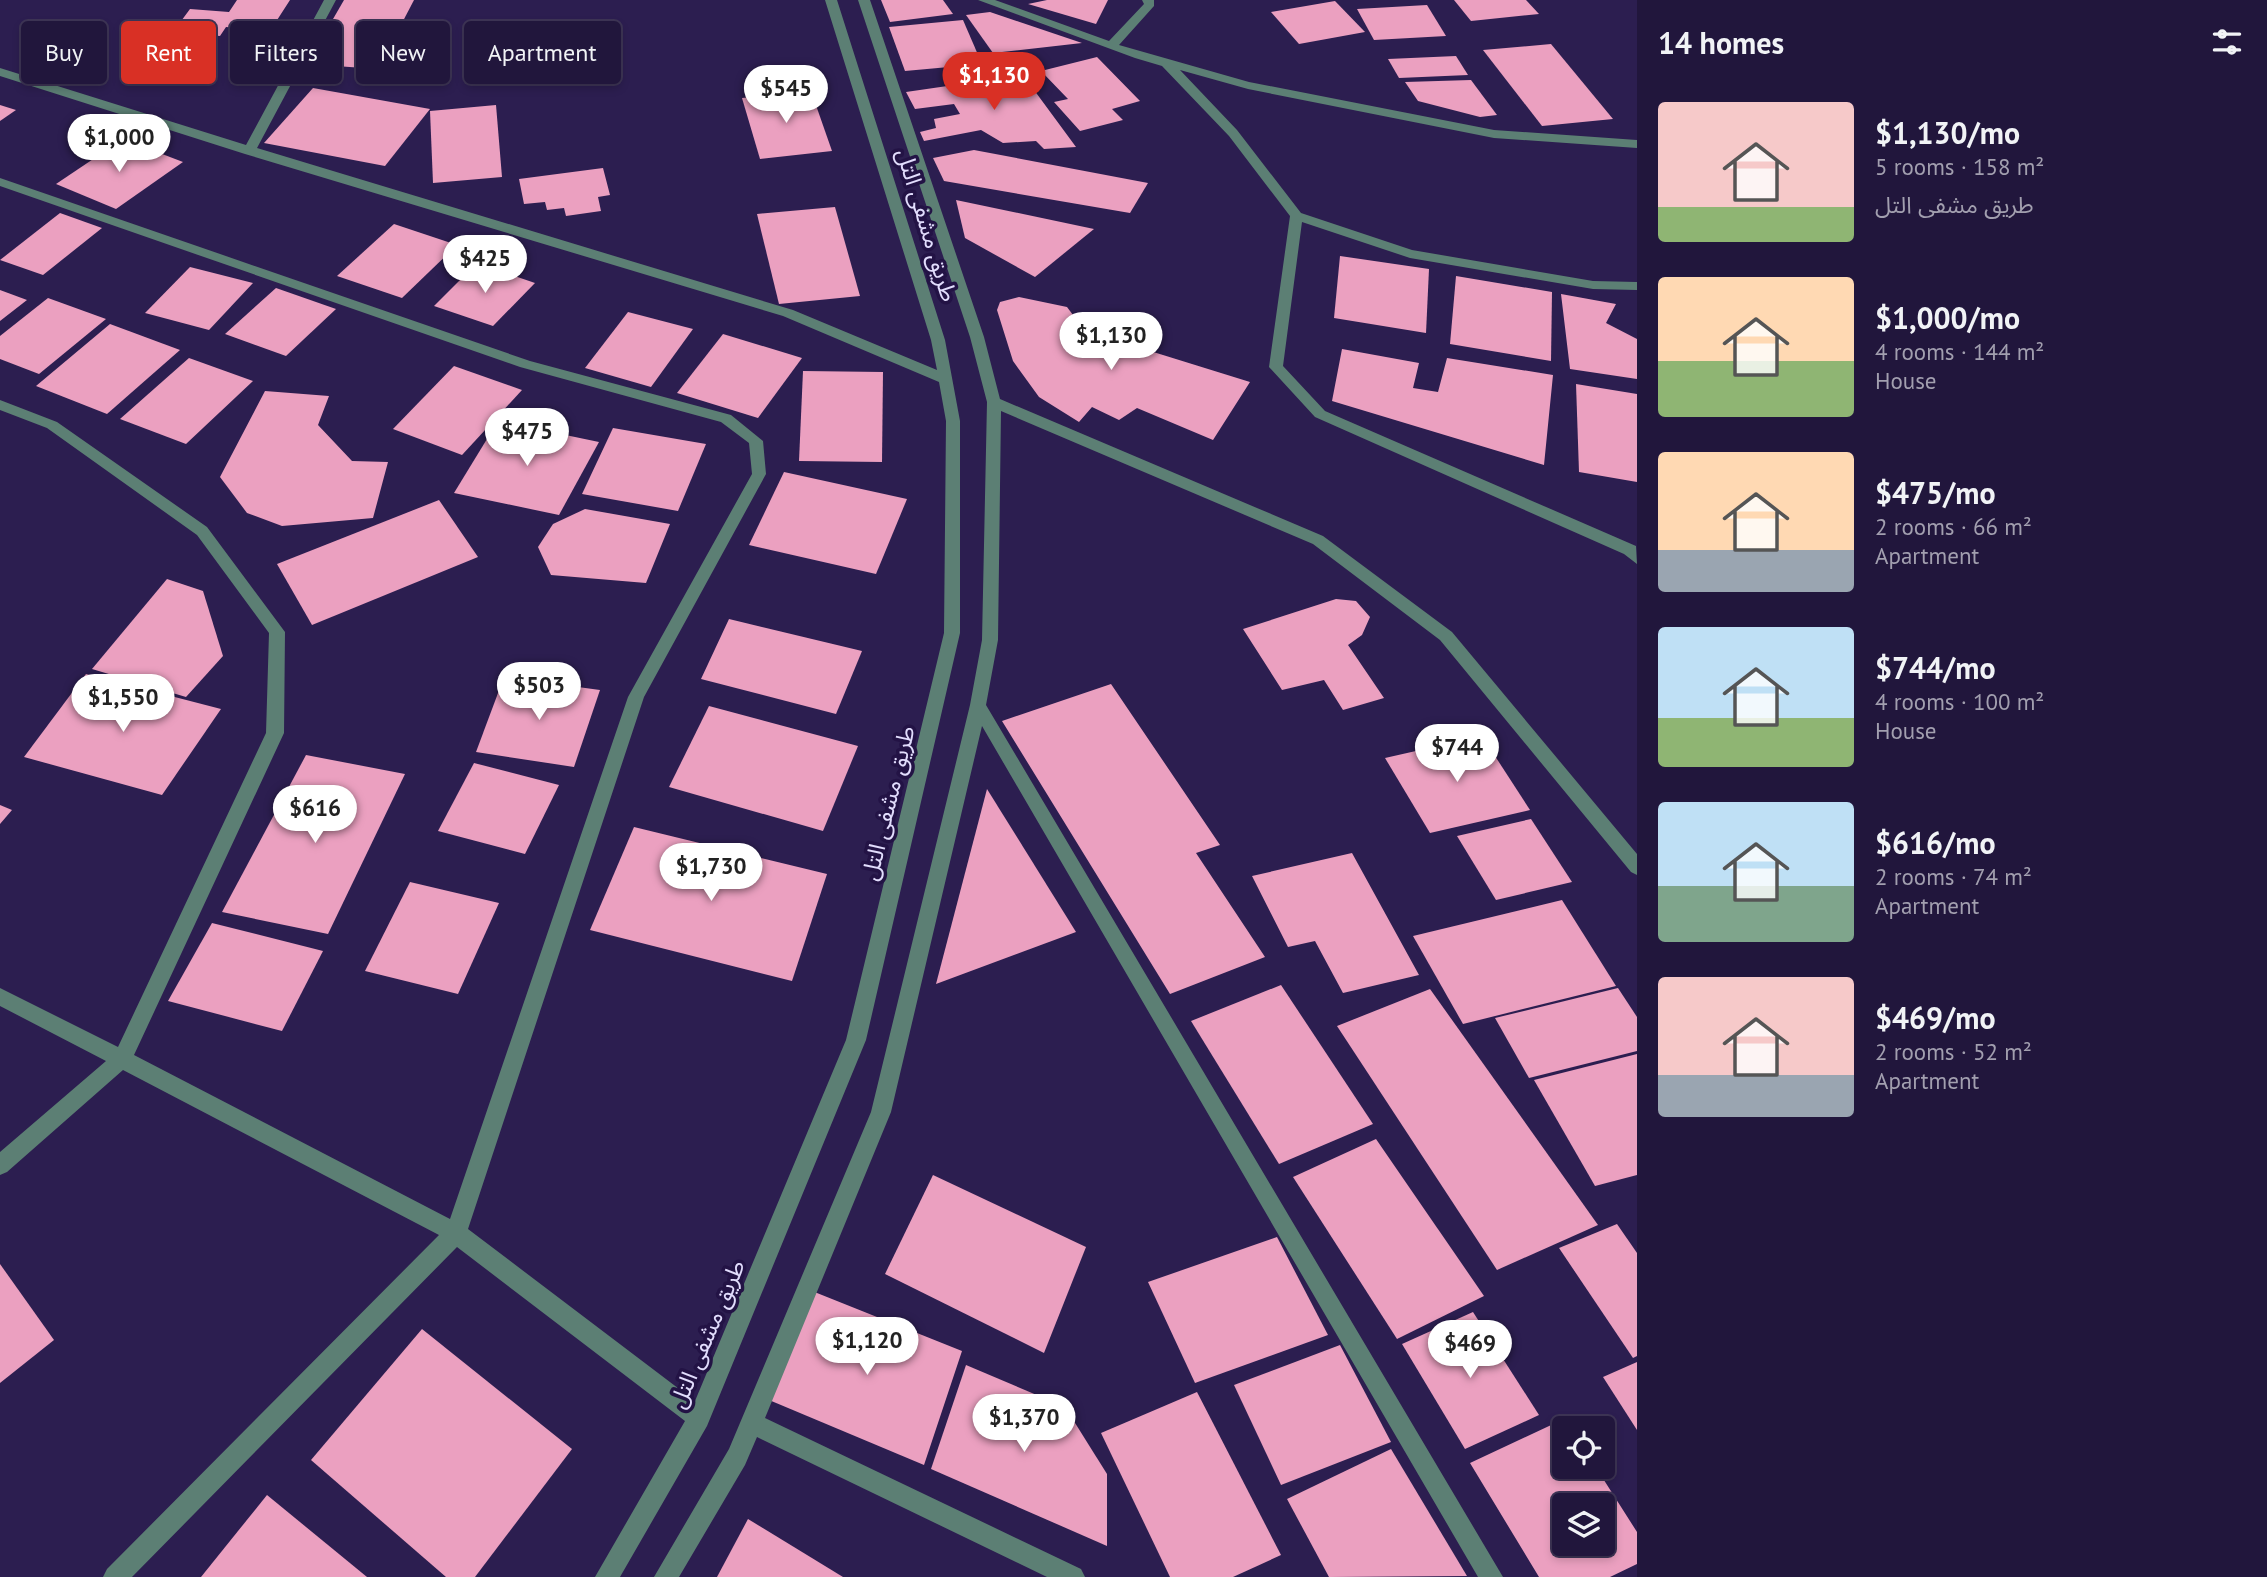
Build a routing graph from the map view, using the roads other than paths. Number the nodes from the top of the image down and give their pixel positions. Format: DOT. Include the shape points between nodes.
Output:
graph roads {
  1 [pos="330,0"];
  2 [pos="831,0"];
  3 [pos="864,0"];
  4 [pos="984,0"];
  5 [pos="1148,0"];
  6 [pos="1111,46"];
  7 [pos="1166,63"];
  8 [pos="0,72"];
  9 [pos="1637,144"];
  10 [pos="249,151"];
  11 [pos="0,182"];
  12 [pos="1296,216"];
  13 [pos="1637,286"];
  14 [pos="947,380"];
  15 [pos="994,402"];
  16 [pos="0,405"];
  17 [pos="1637,558"];
  18 [pos="978,705"];
  19 [pos="1637,867"];
  20 [pos="0,996"];
  21 [pos="122,1059"];
  22 [pos="0,1165"];
  23 [pos="456,1233"];
  24 [pos="699,1418"];
  25 [pos="751,1423"];
  26 [pos="115,1577"];
  27 [pos="607,1577"];
  28 [pos="666,1577"];
  29 [pos="1073,1577"];
  30 [pos="1491,1577"];
  1 -- 10 [label="street"];
  2 -- 14 [label="street, طريق مشفى التل"];
  3 -- 15 [label="street, طريق مشفى التل" via="977,337"];
  4 -- 6 [label="street"];
  5 -- 6 [label="street" via="1150,4"];
  6 -- 7 [label="street"];
  7 -- 9 [label="street" via="1248,85 1494,134"];
  7 -- 12 [label="street" via="1233,133"];
  8 -- 10 [label="street"];
  10 -- 14 [label="street" via="788,313"];
  11 -- 23 [label="street" via="525,364 726,418 756,441 759,474 636,697"];
  12 -- 13 [label="street" via="1410,254 1593,285"];
  12 -- 17 [label="street" via="1276,367 1320,414 1630,550"];
  14 -- 24 [label="street, طريق مشفى التل" via="953,421 952,633 942,684 856,1040"];
  15 -- 18 [label="street, طريق مشفى التل" via="990,640"];
  15 -- 19 [label="street" via="1318,540 1446,636"];
  16 -- 21 [label="street" via="52,425 202,531 278,632 275,733"];
  18 -- 25 [label="street, طريق مشفى التل" via="881,1112"];
  18 -- 30 [label="street"];
  20 -- 21 [label="street"];
  21 -- 22 [label="street"];
  21 -- 23 [label="street"];
  23 -- 24 [label="street"];
  23 -- 26 [label="street"];
  24 -- 27 [label="street, طريق مشفى التل"];
  25 -- 28 [label="street, طريق مشفى التل" via="737,1457"];
  25 -- 29 [label="street"];
}
